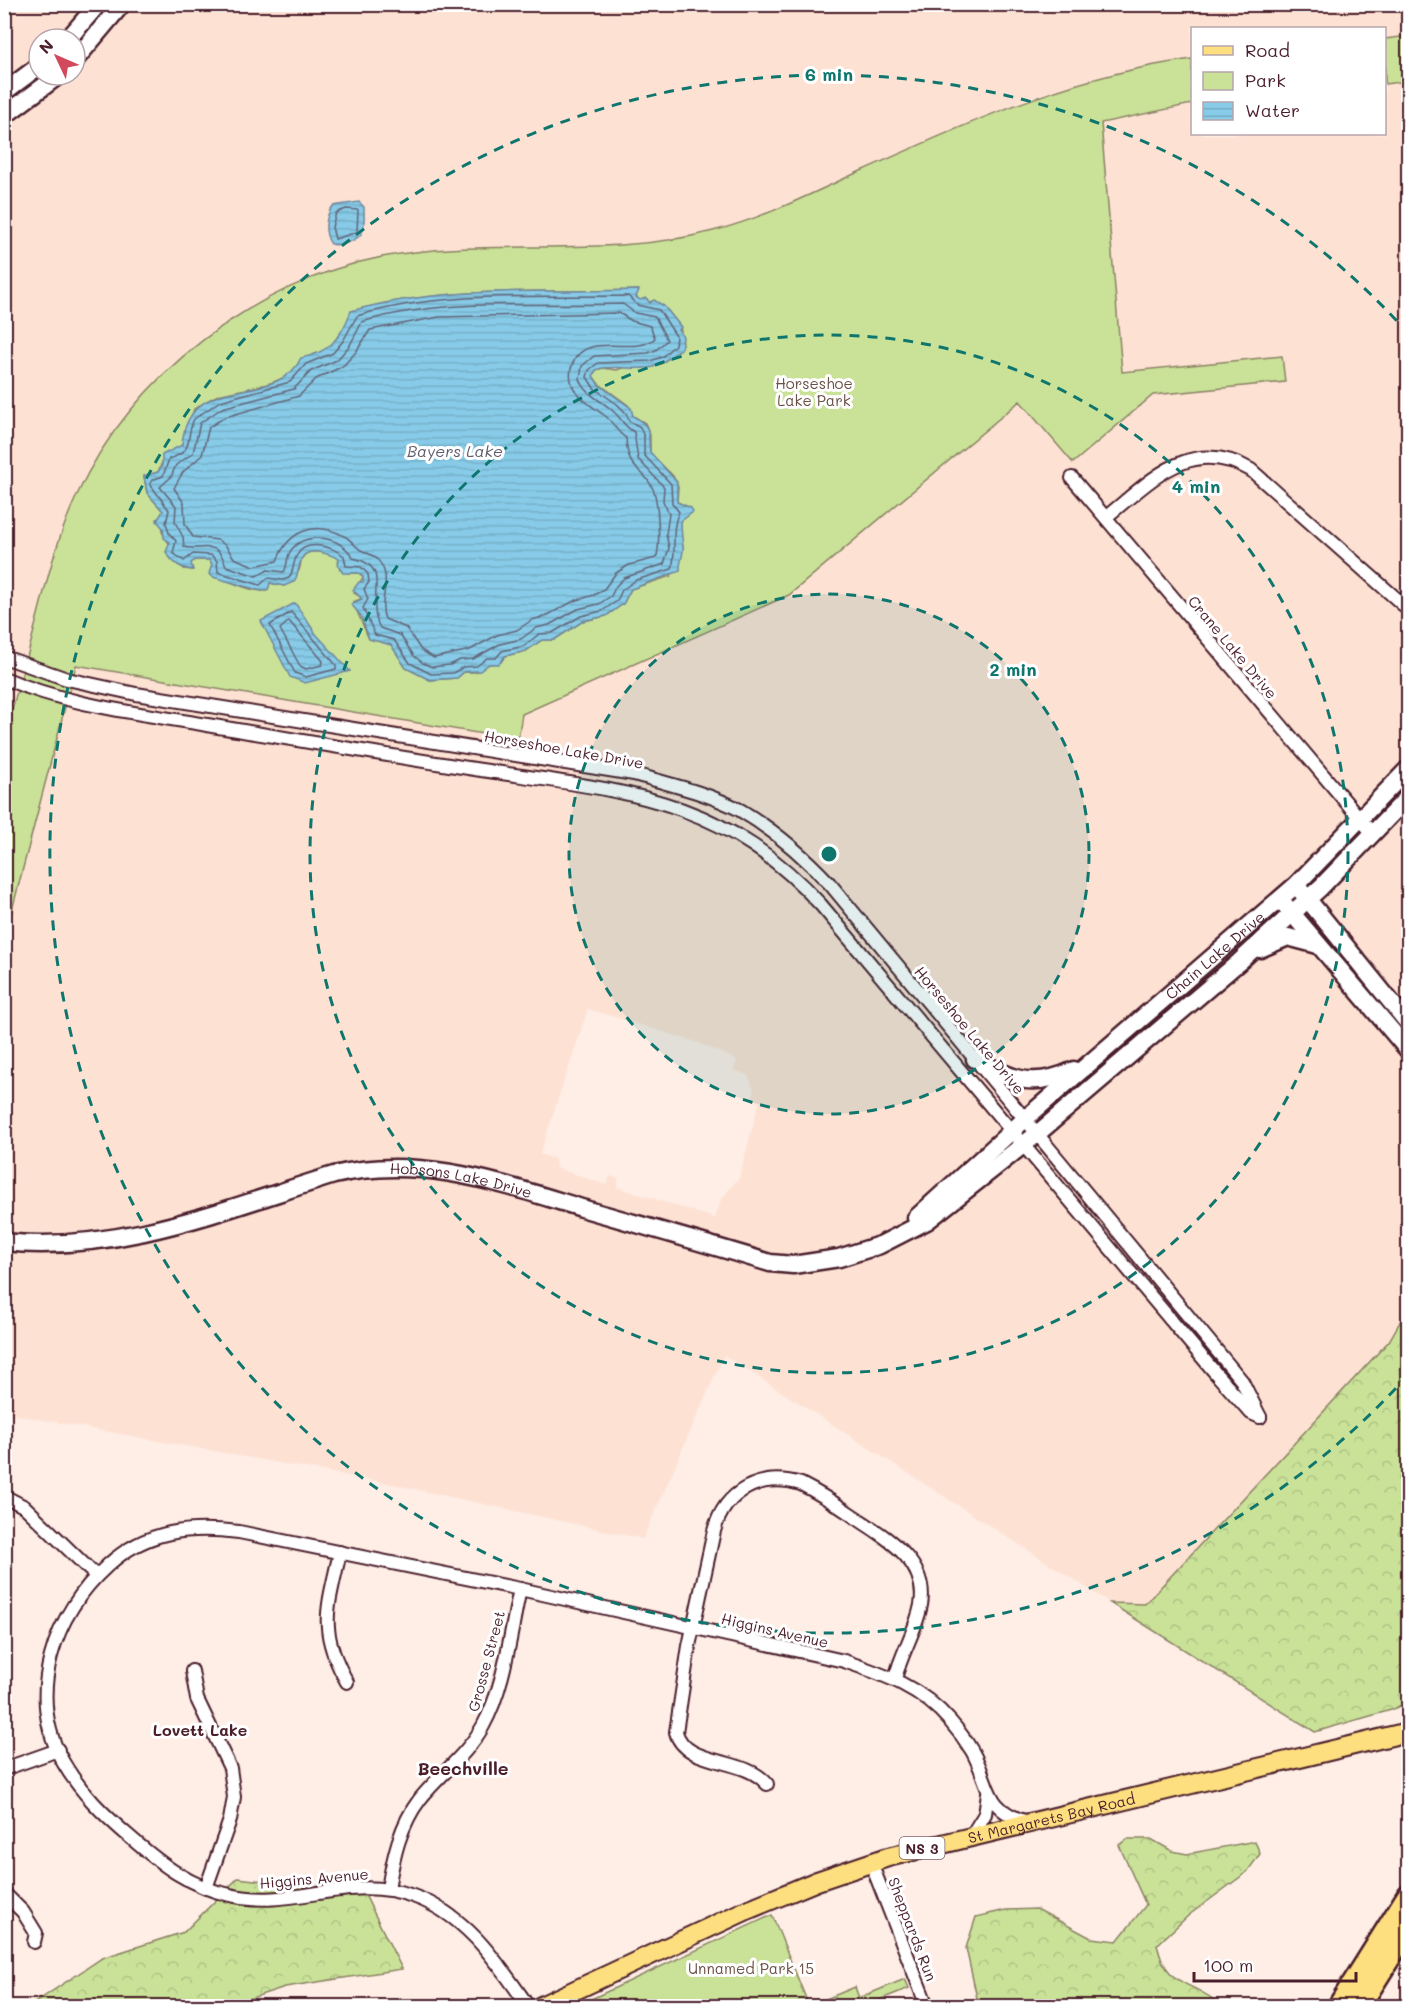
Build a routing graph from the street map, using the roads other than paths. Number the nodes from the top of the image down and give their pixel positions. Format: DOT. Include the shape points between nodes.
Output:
graph roads {
  1 [pos="98,4"];
  2 [pos="122,4"];
  3 [pos="78,27"];
  4 [pos="87,46"];
  5 [pos="27,75"];
  6 [pos="19,81"];
  7 [pos="45,87"];
  8 [pos="4,92"];
  9 [pos="31,99"];
  10 [pos="4,117"];
  11 [pos="1072,478"];
  12 [pos="1106,517"];
  13 [pos="1408,609"];
  14 [pos="4,657"];
  15 [pos="4,678"];
  16 [pos="1408,769"];
  17 [pos="1408,797"];
  18 [pos="1360,820"];
  19 [pos="1373,834"];
  20 [pos="1296,885"];
  21 [pos="1308,899"];
  22 [pos="1280,900"];
  23 [pos="1292,913"];
  24 [pos="1321,947"];
  25 [pos="1239,962"];
  26 [pos="908,979"];
  27 [pos="894,992"];
  28 [pos="1164,999"];
  29 [pos="1177,1014"];
  30 [pos="1408,1023"];
  31 [pos="1408,1050"];
  32 [pos="975,1059"];
  33 [pos="1089,1064"];
  34 [pos="1025,1119"];
  35 [pos="1037,1134"];
  36 [pos="1017,1138"];
  37 [pos="4,1242"];
  38 [pos="1138,1255"];
  39 [pos="1125,1266"];
  40 [pos="1203,1334"];
  41 [pos="1191,1343"];
  42 [pos="4,1496"];
  43 [pos="340,1552"];
  44 [pos="96,1576"];
  45 [pos="520,1589"];
  46 [pos="694,1627"];
  47 [pos="192,1671"];
  48 [pos="895,1679"];
  49 [pos="347,1682"];
  50 [pos="1408,1732"];
  51 [pos="58,1750"];
  52 [pos="4,1769"];
  53 [pos="767,1784"];
  54 [pos="988,1793"];
  55 [pos="1032,1823"];
  56 [pos="970,1838"];
  57 [pos="871,1863"];
  58 [pos="206,1888"];
  59 [pos="388,1889"];
  60 [pos="4,1893"];
  61 [pos="1408,1896"];
  62 [pos="1408,1928"];
  63 [pos="34,1942"];
  64 [pos="528,2007"];
  65 [pos="541,2007"];
  66 [pos="927,2007"];
  67 [pos="1339,2007"];
  68 [pos="1359,2007"];
  1 -- 3 [label="street"];
  2 -- 4 [label="street"];
  5 -- 6 [label="street"];
  6 -- 8 [label="street"];
  6 -- 9 [label="street"];
  7 -- 9 [label="street"];
  9 -- 10 [label="street"];
  11 -- 12 [label="street, Crane Lake Drive"];
  12 -- 13 [label="street" via="1178,463 1204,457 1230,460 1251,470"];
  12 -- 18 [label="street, Crane Lake Drive"];
  14 -- 26 [label="street, Horseshoe Lake Drive" via="117,691 590,766 687,790 738,809 806,859"];
  15 -- 27 [label="street, Horseshoe Lake Drive" via="47,694 128,713 600,787 677,807 728,828 780,865 814,898"];
  16 -- 18 [label="street, Chain Lake Drive"];
  17 -- 19 [label="street, Chain Lake Drive"];
  18 -- 19 [label="street, Crane Lake Drive"];
  18 -- 20 [label="street, Chain Lake Drive"];
  19 -- 21 [label="street, Chain Lake Drive"];
  20 -- 21 [label="street"];
  20 -- 22 [label="street, Chain Lake Drive"];
  21 -- 23 [label="street, Chain Lake Drive"];
  21 -- 30 [label="street"];
  22 -- 23 [label="street"];
  22 -- 28 [label="street, Chain Lake Drive"];
  23 -- 24 [label="street"];
  23 -- 25 [label="street, Chain Lake Drive"];
  24 -- 25 [label="street" via="1288,937"];
  24 -- 31 [label="street"];
  25 -- 29 [label="street, Chain Lake Drive"];
  26 -- 27 [label="street"];
  26 -- 32 [label="street, Horseshoe Lake Drive"];
  27 -- 36 [label="street, Horseshoe Lake Drive"];
  28 -- 29 [label="street"];
  28 -- 33 [label="street, Chain Lake Drive"];
  29 -- 35 [label="street, Chain Lake Drive"];
  32 -- 33 [label="street" via="1011,1078 1030,1081 1049,1081"];
  32 -- 34 [label="street, Horseshoe Lake Drive"];
  33 -- 34 [label="street, Chain Lake Drive"];
  34 -- 35 [label="street, Horseshoe Lake Drive"];
  34 -- 36 [label="street, Chain Lake Drive"];
  35 -- 36 [label="street, Chain Lake Drive"];
  35 -- 38 [label="street, Horseshoe Lake Drive"];
  36 -- 37 [label="street, Hobsons Lake Drive" via="927,1221 880,1245 810,1263 781,1264 470,1175 427,1168 382,1167 334,1175 156,1231 68,1243"];
  36 -- 39 [label="street, Horseshoe Lake Drive"];
  38 -- 39 [label="street"];
  38 -- 40 [label="street, Horseshoe Lake Drive"];
  39 -- 41 [label="street, Horseshoe Lake Drive"];
  40 -- 41 [label="street"];
  40 -- 41 [label="street, Horseshoe Lake Drive" via="1242,1381 1260,1418 1251,1413"];
  42 -- 44 [label="street" via="25,1507"];
  43 -- 44 [label="street, Higgins Avenue" via="197,1528 174,1531 133,1548"];
  43 -- 45 [label="street, Higgins Avenue"];
  43 -- 49 [label="street" via="326,1629 332,1653"];
  44 -- 51 [label="street, Higgins Avenue" via="71,1607 50,1658 47,1703"];
  45 -- 46 [label="street, Higgins Avenue"];
  45 -- 59 [label="street, Grosse Street" via="487,1717 470,1747 413,1810 399,1840"];
  46 -- 48 [label="street, Higgins Avenue" via="844,1661"];
  46 -- 48 [label="street" via="714,1531 725,1505 754,1484 789,1480 810,1488 885,1537 912,1564 921,1604"];
  46 -- 53 [label="street" via="676,1721 678,1737 691,1752 750,1769"];
  47 -- 58 [label="street" via="196,1699 230,1768 234,1797"];
  48 -- 54 [label="street, Higgins Avenue" via="917,1690 951,1721 972,1751"];
  50 -- 55 [label="main road, St Margarets Bay Road / NS 3"];
  51 -- 52 [label="street"];
  51 -- 58 [label="street, Higgins Avenue" via="76,1781 109,1819 168,1869"];
  54 -- 55 [label="street, Higgins Avenue" via="1003,1812"];
  54 -- 56 [label="street" via="985,1814"];
  55 -- 56 [label="main road, St Margarets Bay Road / NS 3"];
  56 -- 57 [label="main road, St Margarets Bay Road / NS 3"];
  57 -- 65 [label="main road, St Margarets Bay Road / NS 3" via="747,1910"];
  57 -- 66 [label="street, Sheppards Run"];
  58 -- 59 [label="street, Higgins Avenue" via="253,1899 296,1897 353,1887"];
  59 -- 64 [label="street, Higgins Avenue" via="424,1900 463,1924"];
  60 -- 63 [label="street" via="30,1922 36,1933"];
  61 -- 67 [label="highway"];
  62 -- 68 [label="highway"];
}
